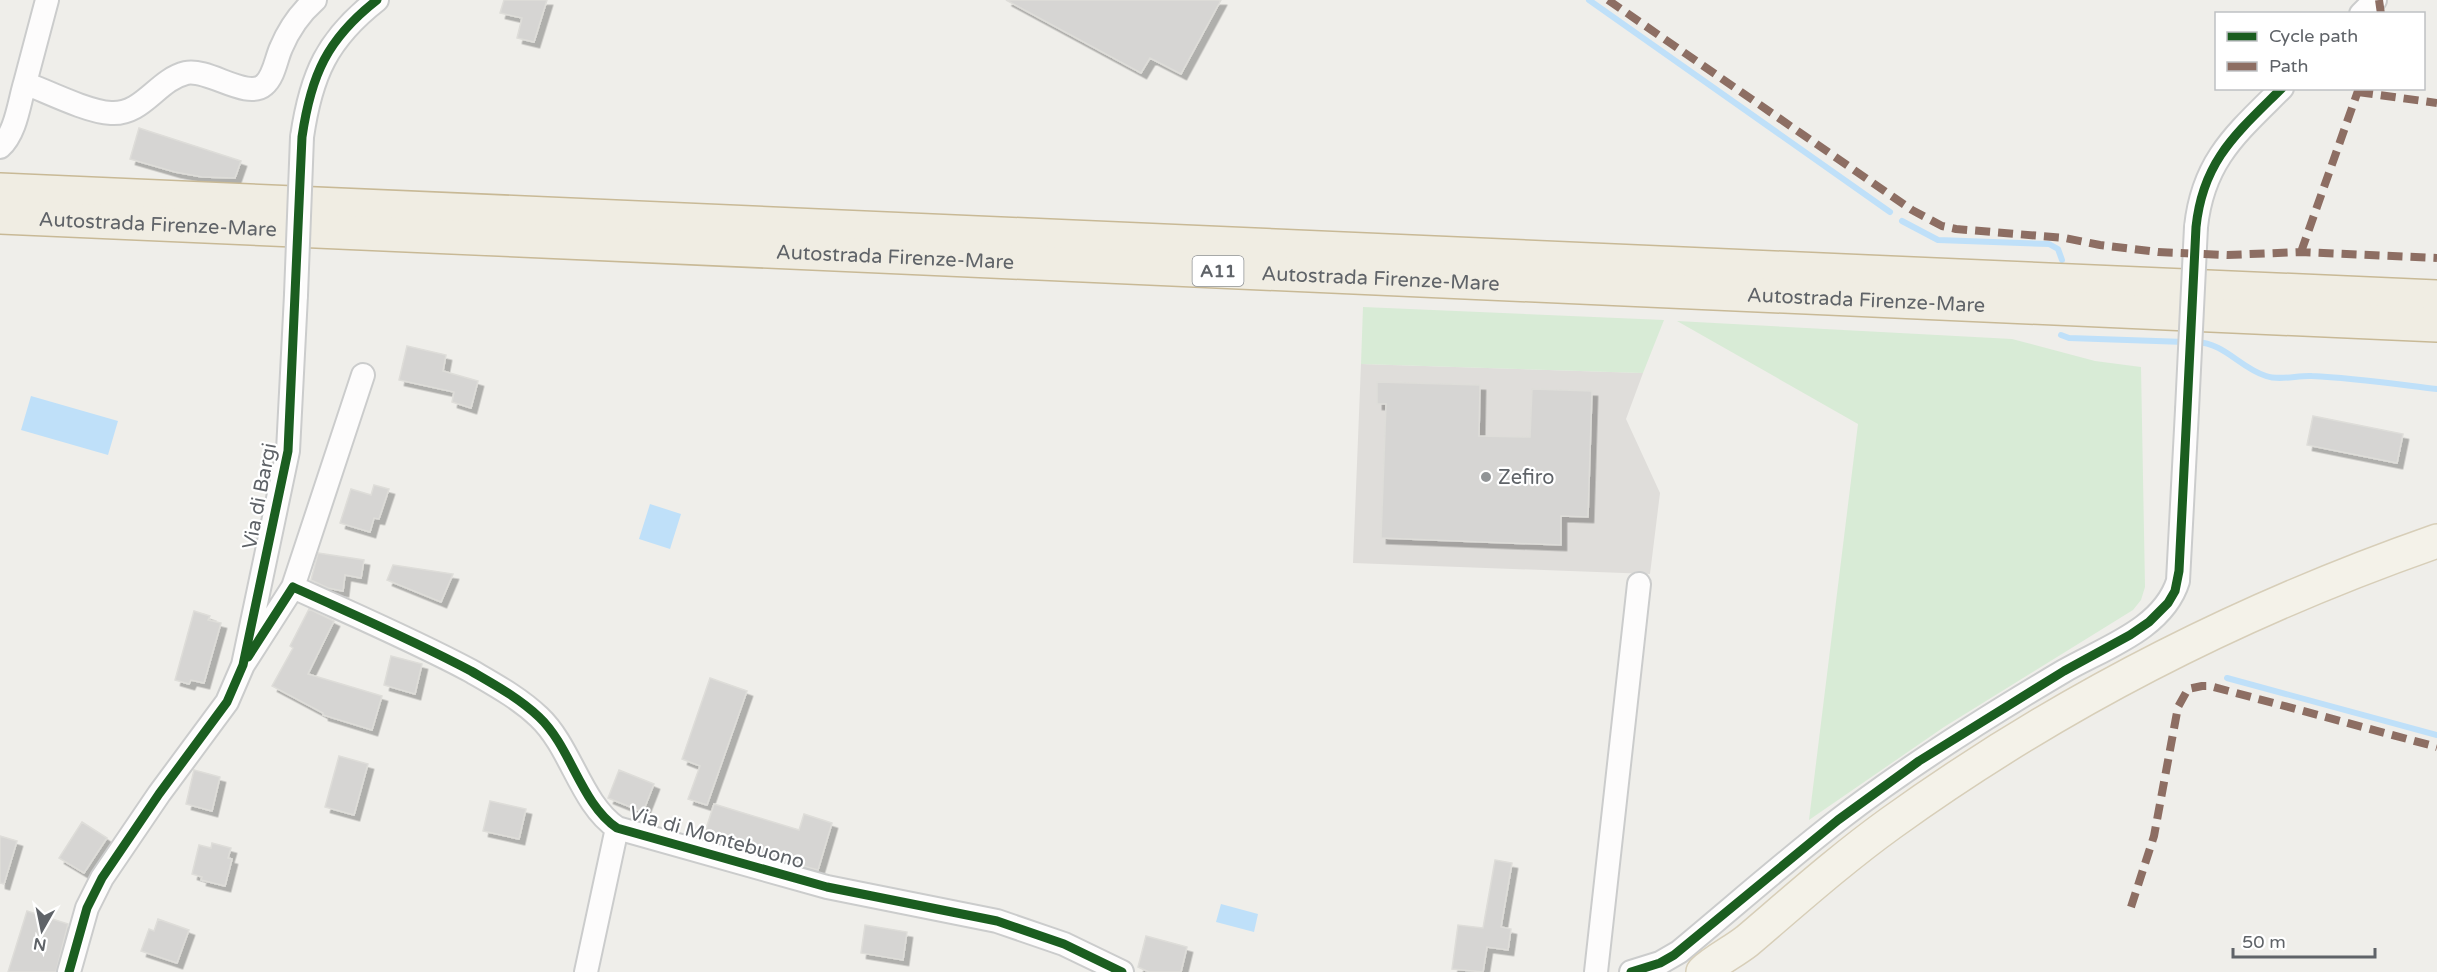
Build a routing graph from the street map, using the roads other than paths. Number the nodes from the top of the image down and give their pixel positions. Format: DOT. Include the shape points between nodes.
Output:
graph roads {
  1 [pos="47,0"];
  2 [pos="315,0"];
  3 [pos="377,0"];
  4 [pos="2375,0"];
  5 [pos="2363,12"];
  6 [pos="25,83"];
  7 [pos="2280,90"];
  8 [pos="0,147"];
  9 [pos="0,190"];
  10 [pos="0,217"];
  11 [pos="2437,297"];
  12 [pos="2437,325"];
  13 [pos="363,375"];
  14 [pos="2437,541"];
  15 [pos="1639,584"];
  16 [pos="292,587"];
  17 [pos="243,665"];
  18 [pos="617,828"];
  19 [pos="1729,960"];
  20 [pos="1635,971"];
  21 [pos="69,972"];
  22 [pos="586,972"];
  23 [pos="1122,972"];
  24 [pos="1596,972"];
  25 [pos="1703,972"];
  1 -- 6 [label="street"];
  2 -- 6 [label="street" via="292,25 270,78 260,87 241,87 208,75 187,73 168,81 137,106 115,113"];
  3 -- 17 [label="street, Via di Bargi, bridge" via="339,35 322,61 310,92 302,137 288,451"];
  4 -- 5 [label="street"];
  6 -- 8 [label="street" via="10,132"];
  7 -- 20 [label="street, bridge" via="2226,146 2202,190 2196,227 2178,581 2168,603 2130,635 1919,761 1838,820 1679,952"];
  9 -- 11 [label="highway, Autostrada Firenze-Mare / A11"];
  10 -- 12 [label="highway, Autostrada Firenze-Mare / A11"];
  13 -- 16 [label="street"];
  14 -- 19 [label="main road" via="2265,607 2070,706 1890,823"];
  15 -- 24 [label="street"];
  16 -- 17 [label="street"];
  16 -- 18 [label="street, Via di Montebuono" via="453,662 528,707 558,741 599,812"];
  17 -- 21 [label="street, Via di Bargi" via="227,702 102,878 87,908"];
  18 -- 22 [label="street"];
  18 -- 23 [label="street, Via di Montebuono" via="827,887 997,921 1064,944"];
  19 -- 25 [label="main road"];
}
